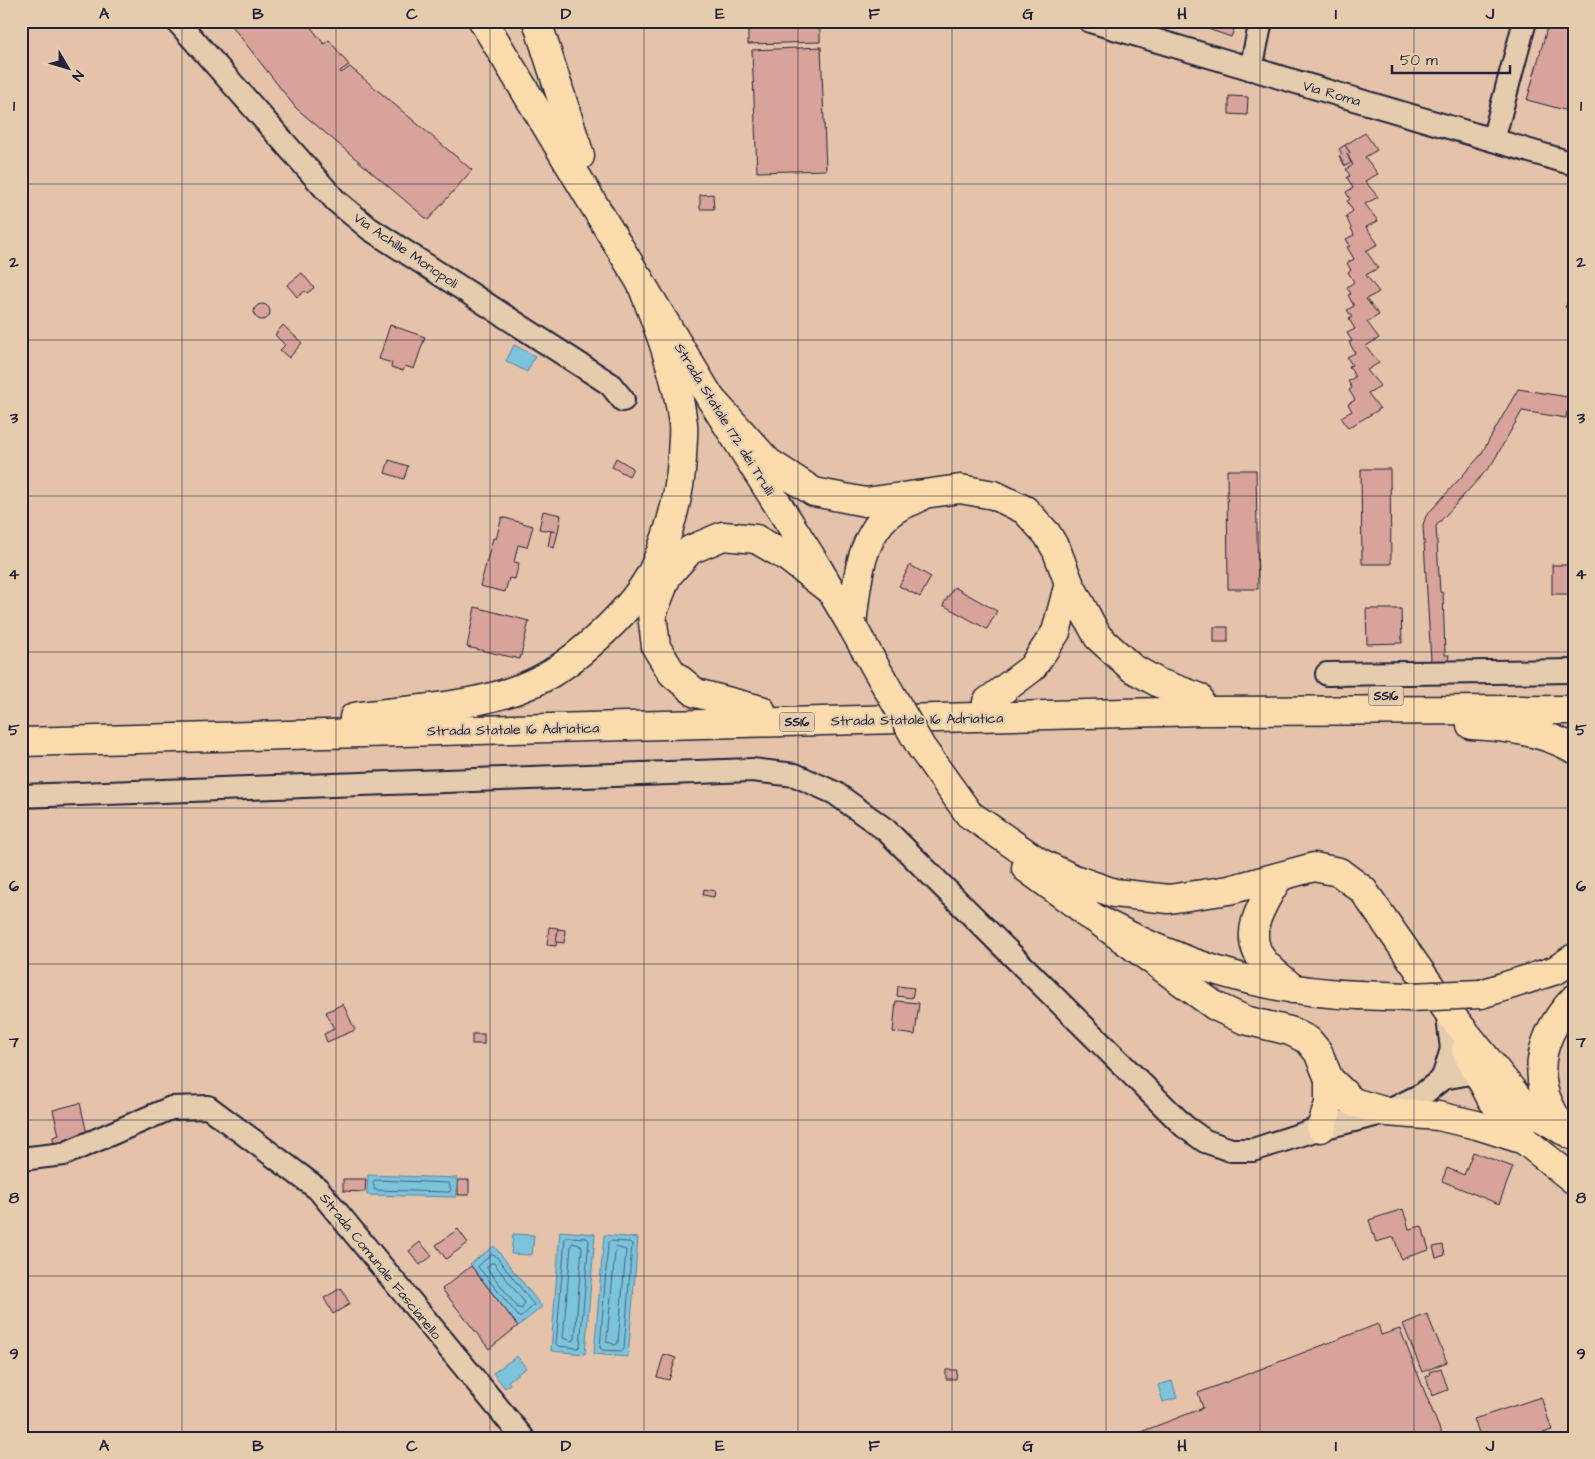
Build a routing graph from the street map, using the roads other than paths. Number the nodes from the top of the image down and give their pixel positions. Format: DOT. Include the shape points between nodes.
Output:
graph roads {
  1 [pos="177,21"];
  2 [pos="470,21"];
  3 [pos="483,21"];
  4 [pos="537,21"];
  5 [pos="1090,21"];
  6 [pos="1261,21"];
  7 [pos="1525,21"];
  8 [pos="1251,69"];
  9 [pos="538,111"];
  10 [pos="1493,140"];
  11 [pos="1574,164"];
  12 [pos="600,214"];
  13 [pos="640,280"];
  14 [pos="711,399"];
  15 [pos="623,400"];
  16 [pos="930,493"];
  17 [pos="1069,583"];
  18 [pos="831,591"];
  19 [pos="852,626"];
  20 [pos="1574,671"];
  21 [pos="1327,674"];
  22 [pos="1574,695"];
  23 [pos="1198,698"];
  24 [pos="987,702"];
  25 [pos="761,710"];
  26 [pos="1574,710"];
  27 [pos="1158,712"];
  28 [pos="354,717"];
  29 [pos="21,724"];
  30 [pos="21,742"];
  31 [pos="1574,749"];
  32 [pos="21,796"];
  33 [pos="969,814"];
  34 [pos="1279,877"];
  35 [pos="1088,915"];
  36 [pos="1574,958"];
  37 [pos="1293,989"];
  38 [pos="1574,989"];
  39 [pos="1481,994"];
  40 [pos="1574,999"];
  41 [pos="1447,1010"];
  42 [pos="1487,1072"];
  43 [pos="1443,1078"];
  44 [pos="1329,1079"];
  45 [pos="1387,1112"];
  46 [pos="1321,1128"];
  47 [pos="1568,1133"];
  48 [pos="1524,1140"];
  49 [pos="21,1158"];
  50 [pos="1574,1180"];
  51 [pos="523,1438"];
  1 -- 15 [label="street, Via Achille Monopoli" via="336,201 370,229 610,384"];
  2 -- 9 [label="main road"];
  3 -- 9 [label="main road, Strada Statale 172 dei Trulli"];
  4 -- 12 [label="main road" via="567,123"];
  5 -- 8 [label="street, Via Roma"];
  6 -- 8 [label="street"];
  7 -- 10 [label="street"];
  8 -- 10 [label="street, Via Roma"];
  9 -- 12 [label="main road, Strada Statale 172 dei Trulli"];
  10 -- 11 [label="street, Via Roma"];
  12 -- 13 [label="main road, Strada Statale 172 dei Trulli"];
  13 -- 14 [label="main road, Strada Statale 172 dei Trulli"];
  13 -- 28 [label="main road" via="674,372 683,426 681,478 672,518 653,569 622,613 583,651 535,682 475,701"];
  14 -- 16 [label="main road" via="768,462 814,492 865,502"];
  14 -- 18 [label="main road, Strada Statale 172 dei Trulli"];
  16 -- 17 [label="main road" via="960,489 994,495 1025,510 1047,534"];
  16 -- 19 [label="main road" via="896,509 874,531 858,573"];
  17 -- 23 [label="main road" via="1098,637 1132,668"];
  17 -- 24 [label="main road" via="1056,632 1032,668"];
  18 -- 19 [label="main road, Strada Statale 172 dei Trulli"];
  18 -- 25 [label="main road" via="787,557 756,539 723,536 690,550 667,576 652,614 656,647 672,673 696,693"];
  19 -- 33 [label="main road, Strada Statale 172 dei Trulli, bridge" via="921,748"];
  20 -- 21 [label="street"];
  22 -- 23 [label="main road, Strada Statale 16 Adriatica / SS16"];
  23 -- 24 [label="main road, Strada Statale 16 Adriatica / SS16"];
  24 -- 25 [label="main road, Strada Statale 16 Adriatica / SS16"];
  25 -- 28 [label="main road, Strada Statale 16 Adriatica / SS16"];
  26 -- 27 [label="main road, Strada Statale 16 Adriatica / SS16"];
  27 -- 30 [label="main road, Strada Statale 16 Adriatica / SS16"];
  27 -- 31 [label="main road" via="1480,726 1534,732 1558,739"];
  28 -- 29 [label="main road, Strada Statale 16 Adriatica / SS16"];
  32 -- 46 [label="street" via="752,770 795,775 835,793 886,830 1184,1126 1205,1141 1231,1150 1254,1150"];
  33 -- 34 [label="main road" via="1039,862 1114,893 1169,898 1230,890"];
  33 -- 35 [label="main road" via="1002,849"];
  34 -- 37 [label="main road" via="1258,914 1252,938 1263,961"];
  34 -- 41 [label="main road" via="1314,867 1339,872 1363,890"];
  35 -- 37 [label="main road" via="1164,951 1234,976"];
  35 -- 44 [label="main road" via="1215,1006 1246,1020 1290,1031 1308,1040 1318,1052"];
  36 -- 39 [label="main road" via="1556,970"];
  37 -- 39 [label="main road, bridge" via="1359,996"];
  38 -- 39 [label="main road"];
  40 -- 47 [label="main road" via="1545,1039 1541,1072 1544,1093"];
  41 -- 42 [label="main road"];
  41 -- 43 [label="street" via="1452,1049"];
  42 -- 43 [label="street"];
  42 -- 47 [label="main road" via="1539,1116"];
  42 -- 48 [label="main road" via="1491,1098"];
  43 -- 45 [label="street" via="1423,1094"];
  44 -- 45 [label="main road" via="1353,1102"];
  44 -- 46 [label="main road" via="1328,1104"];
  45 -- 46 [label="street"];
  45 -- 48 [label="main road" via="1438,1116"];
  48 -- 50 [label="main road"];
  49 -- 51 [label="street, Strada Comunale Fascianello" via="64,1154 171,1108 208,1107 318,1189"];
}
